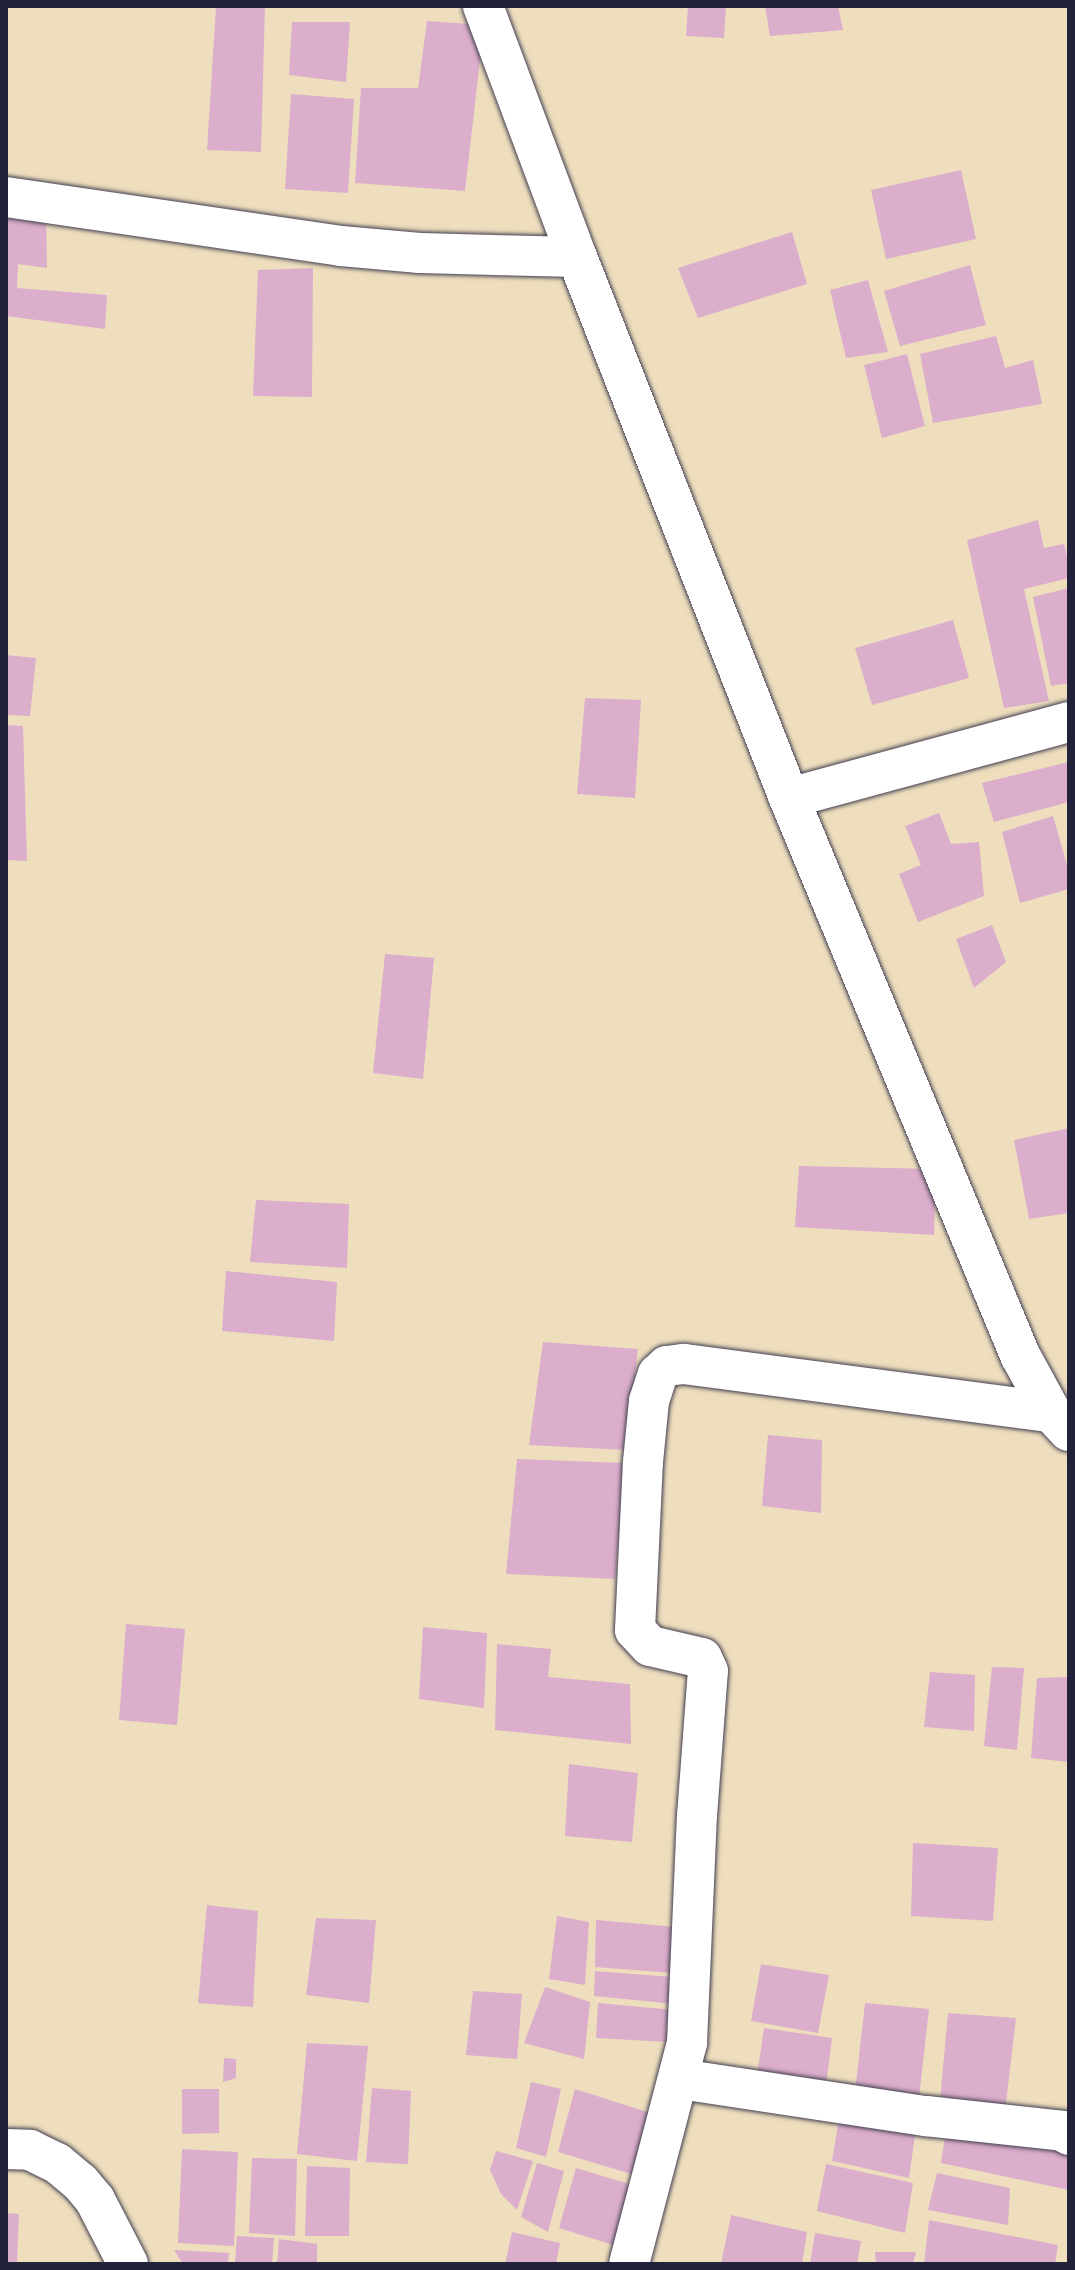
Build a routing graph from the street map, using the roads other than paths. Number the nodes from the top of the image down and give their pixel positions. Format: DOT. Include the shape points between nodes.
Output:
graph roads {
  1 [pos="483,6"];
  2 [pos="6,197"];
  3 [pos="577,257"];
  4 [pos="1069,722"];
  5 [pos="789,798"];
  6 [pos="1060,1421"];
  7 [pos="680,2079"];
  8 [pos="1069,2135"];
  9 [pos="6,2149"];
  10 [pos="128,2264"];
  11 [pos="629,2264"];
  1 -- 3 [label="street"];
  2 -- 3 [label="street" via="341,246"];
  3 -- 5 [label="street"];
  4 -- 5 [label="street"];
  5 -- 6 [label="street" via="1020,1355"];
  6 -- 7 [label="street" via="684,1364 667,1366 658,1374 649,1401 643,1462 635,1630 650,1646 702,1658 708,1671 687,2043"];
  7 -- 8 [label="street"];
  7 -- 11 [label="street"];
  9 -- 10 [label="street" via="30,2150 80,2182"];
}
